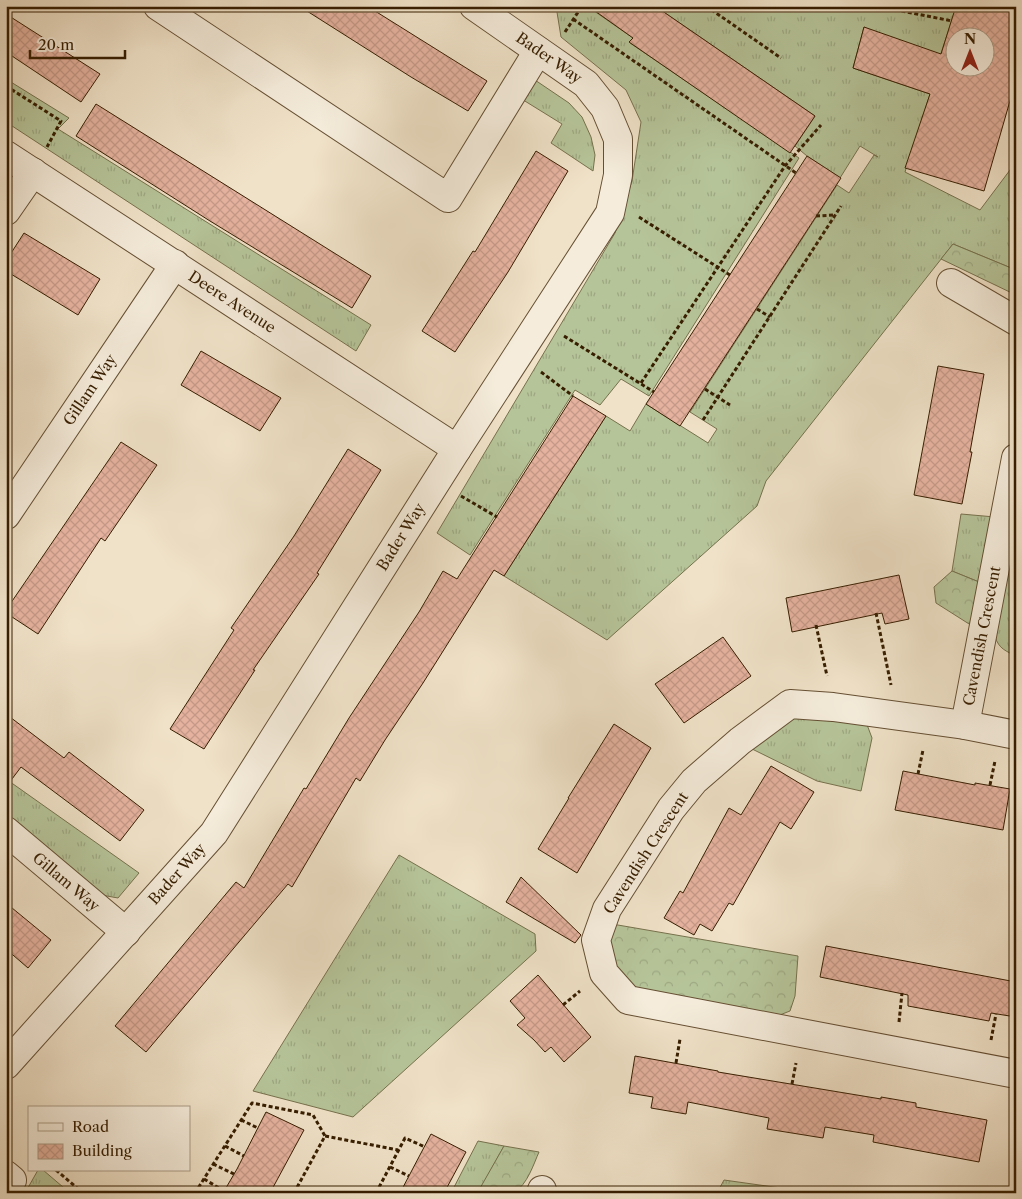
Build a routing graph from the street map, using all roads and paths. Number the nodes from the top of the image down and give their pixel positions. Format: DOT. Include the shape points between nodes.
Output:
graph roads {
  1 [pos="158,6"];
  2 [pos="474,6"];
  3 [pos="706,6"];
  4 [pos="876,6"];
  5 [pos="505,15"];
  6 [pos="573,19"];
  7 [pos="952,21"];
  8 [pos="538,51"];
  9 [pos="782,58"];
  10 [pos="6,86"];
  11 [pos="821,125"];
  12 [pos="6,155"];
  13 [pos="785,166"];
  14 [pos="33,172"];
  15 [pos="796,173"];
  16 [pos="613,201"];
  17 [pos="841,206"];
  18 [pos="6,211"];
  19 [pos="836,215"];
  20 [pos="816,216"];
  21 [pos="175,264"];
  22 [pos="718,268"];
  23 [pos="730,275"];
  24 [pos="951,283"];
  25 [pos="757,309"];
  26 [pos="770,317"];
  27 [pos="1016,320"];
  28 [pos="540,321"];
  29 [pos="518,356"];
  30 [pos="641,383"];
  31 [pos="705,389"];
  32 [pos="654,392"];
  33 [pos="573,396"];
  34 [pos="718,398"];
  35 [pos="730,405"];
  36 [pos="703,420"];
  37 [pos="457,449"];
  38 [pos="1016,458"];
  39 [pos="437,481"];
  40 [pos="6,515"];
  41 [pos="497,517"];
  42 [pos="876,613"];
  43 [pos="816,625"];
  44 [pos="833,707"];
  45 [pos="898,716"];
  46 [pos="964,725"];
  47 [pos="1016,735"];
  48 [pos="6,831"];
  49 [pos="126,932"];
  50 [pos="16,1036"];
  51 [pos="6,1065"];
  52 [pos="1016,1074"];
  53 [pos="242,1120"];
  54 [pos="258,1128"];
  55 [pos="325,1136"];
  56 [pos="225,1146"];
  57 [pos="424,1147"];
  58 [pos="398,1150"];
  59 [pos="244,1156"];
  60 [pos="213,1164"];
  61 [pos="390,1167"];
  62 [pos="58,1172"];
  63 [pos="234,1174"];
  64 [pos="409,1176"];
  65 [pos="204,1179"];
  66 [pos="224,1191"];
  67 [pos="83,1193"];
  68 [pos="195,1193"];
  69 [pos="294,1193"];
  70 [pos="376,1193"];
  1 -- 8 [label="street" via="448,198"];
  2 -- 5 [label="street, Bader Way"];
  3 -- 9 [label="path"];
  4 -- 7 [label="path"];
  5 -- 8 [label="street, Bader Way"];
  6 -- 13 [label="path"];
  8 -- 16 [label="street, Bader Way" via="586,84 605,108 618,139 618,176"];
  10 -- 14 [label="path" via="61,121"];
  11 -- 13 [label="path"];
  12 -- 14 [label="street, Deere Avenue"];
  13 -- 15 [label="path"];
  13 -- 22 [label="path"];
  14 -- 18 [label="street"];
  14 -- 21 [label="street, Deere Avenue"];
  16 -- 22 [label="path"];
  16 -- 28 [label="street, Bader Way" via="610,212"];
  17 -- 19 [label="path"];
  19 -- 20 [label="path"];
  19 -- 26 [label="path"];
  21 -- 37 [label="street, Deere Avenue"];
  21 -- 40 [label="street, Gillam Way"];
  22 -- 23 [label="path"];
  22 -- 30 [label="path"];
  24 -- 27 [label="street"];
  25 -- 26 [label="path"];
  26 -- 34 [label="path"];
  28 -- 29 [label="street, Bader Way"];
  28 -- 30 [label="path"];
  29 -- 33 [label="path"];
  29 -- 37 [label="street, Bader Way"];
  30 -- 32 [label="path"];
  31 -- 34 [label="path"];
  34 -- 35 [label="path"];
  34 -- 36 [label="path"];
  37 -- 39 [label="street, Bader Way"];
  38 -- 46 [label="street, Cavendish Crescent"];
  39 -- 41 [label="path"];
  39 -- 49 [label="street, Bader Way" via="214,833"];
  42 -- 45 [label="path"];
  43 -- 44 [label="path"];
  44 -- 45 [label="street, Cavendish Crescent"];
  44 -- 52 [label="street, Cavendish Crescent" via="790,704 694,781 671,809 607,910 596,940 604,972 628,1000"];
  45 -- 46 [label="street, Cavendish Crescent"];
  46 -- 47 [label="street, Cavendish Crescent"];
  48 -- 49 [label="street, Gillam Way"];
  49 -- 50 [label="street, Bader Way"];
  50 -- 51 [label="street, Bader Way"];
  53 -- 54 [label="path"];
  53 -- 55 [label="path" via="252,1104 312,1115"];
  53 -- 56 [label="path"];
  55 -- 58 [label="path"];
  55 -- 69 [label="path"];
  56 -- 59 [label="path"];
  56 -- 60 [label="path"];
  57 -- 58 [label="path" via="405,1138"];
  58 -- 61 [label="path"];
  60 -- 63 [label="path"];
  60 -- 65 [label="path"];
  61 -- 64 [label="path"];
  61 -- 70 [label="path"];
  62 -- 67 [label="path"];
  65 -- 66 [label="path"];
  65 -- 68 [label="path"];
}
